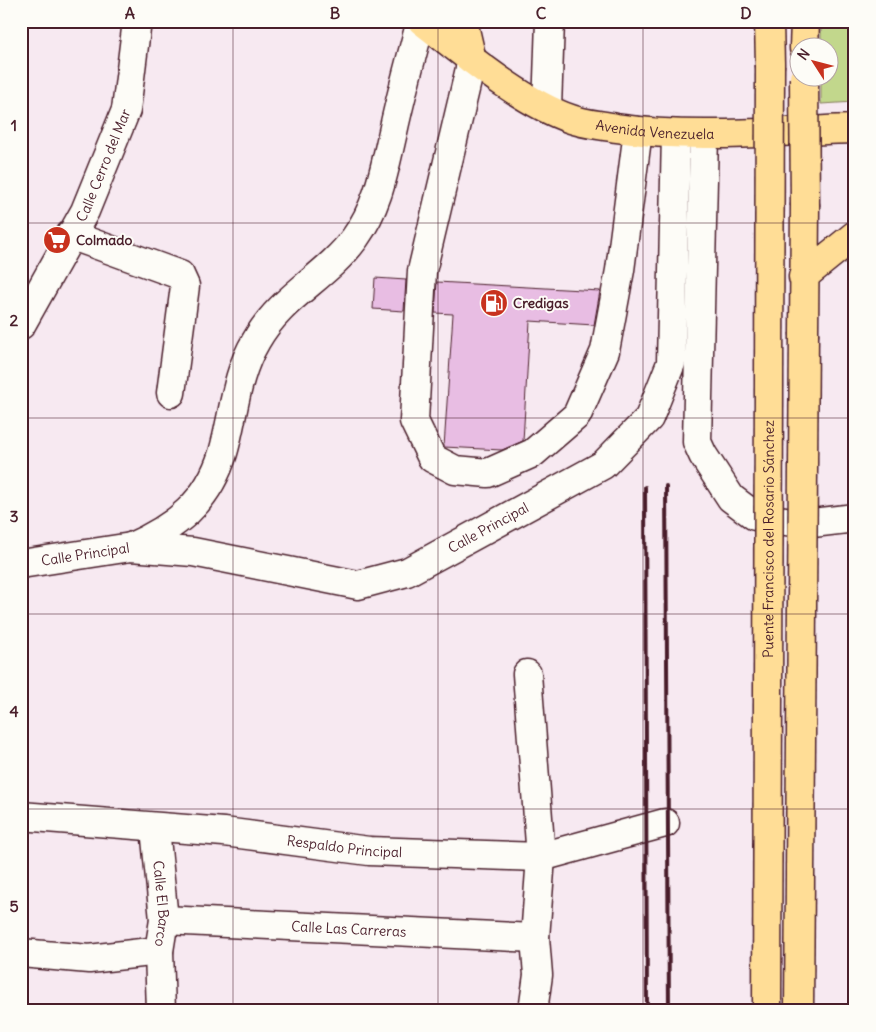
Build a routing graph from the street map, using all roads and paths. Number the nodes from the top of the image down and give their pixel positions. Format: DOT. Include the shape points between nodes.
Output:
graph roads {
  1 [pos="137,21"];
  2 [pos="421,21"];
  3 [pos="463,21"];
  4 [pos="550,21"];
  5 [pos="769,21"];
  6 [pos="805,21"];
  7 [pos="804,38"];
  8 [pos="472,60"];
  9 [pos="804,88"];
  10 [pos="547,108"];
  11 [pos="855,129"];
  12 [pos="638,131"];
  13 [pos="676,134"];
  14 [pos="704,135"];
  15 [pos="70,235"];
  16 [pos="855,235"];
  17 [pos="804,277"];
  18 [pos="21,325"];
  19 [pos="171,393"];
  20 [pos="855,518"];
  21 [pos="131,547"];
  22 [pos="21,564"];
  23 [pos="527,674"];
  24 [pos="21,816"];
  25 [pos="665,823"];
  26 [pos="155,828"];
  27 [pos="541,857"];
  28 [pos="164,920"];
  29 [pos="534,938"];
  30 [pos="159,951"];
  31 [pos="21,954"];
  32 [pos="161,1011"];
  33 [pos="533,1011"];
  34 [pos="767,1011"];
  35 [pos="799,1011"];
  1 -- 15 [label="street, Calle Cerro del Mar" via="126,110 85,211"];
  2 -- 8 [label="main road, Avenida Venezuela"];
  2 -- 21 [label="street" via="383,180 369,216 347,248 290,297 256,339 239,380 223,452 205,492 175,524"];
  3 -- 8 [label="main road"];
  4 -- 10 [label="street"];
  5 -- 34 [label="main road, Puente Francisco del Rosario Sánchez, bridge"];
  6 -- 7 [label="main road"];
  8 -- 10 [label="main road, Avenida Venezuela"];
  8 -- 12 [label="street" via="422,271 414,421 432,458 455,470 488,473 533,453 578,415 605,352 620,270"];
  9 -- 17 [label="main road, bridge"];
  10 -- 12 [label="main road, Avenida Venezuela" via="572,119"];
  11 -- 14 [label="main road, Avenida Venezuela"];
  12 -- 13 [label="main road, Avenida Venezuela"];
  13 -- 14 [label="main road, Avenida Venezuela"];
  13 -- 21 [label="street, Calle Principal" via="671,364 649,418 602,465 408,572 358,584 193,552"];
  14 -- 20 [label="street" via="697,442 731,498 755,516 804,524"];
  15 -- 18 [label="street, Calle Cerro del Mar"];
  15 -- 19 [label="street" via="180,275 184,286"];
  16 -- 17 [label="main road"];
  17 -- 35 [label="main road, bridge"];
  21 -- 22 [label="street, Calle Principal"];
  23 -- 27 [label="street"];
  24 -- 26 [label="street, Respaldo Principal"];
  25 -- 27 [label="street, Respaldo Principal"];
  26 -- 27 [label="street, Respaldo Principal" via="224,832 369,851"];
  26 -- 28 [label="street, Calle El Barco"];
  27 -- 29 [label="street"];
  28 -- 29 [label="street, Calle Las Carreras"];
  28 -- 30 [label="street, Calle El Barco"];
  29 -- 33 [label="street" via="538,975"];
  30 -- 31 [label="street" via="89,959"];
  30 -- 32 [label="street, Calle El Barco"];
}
